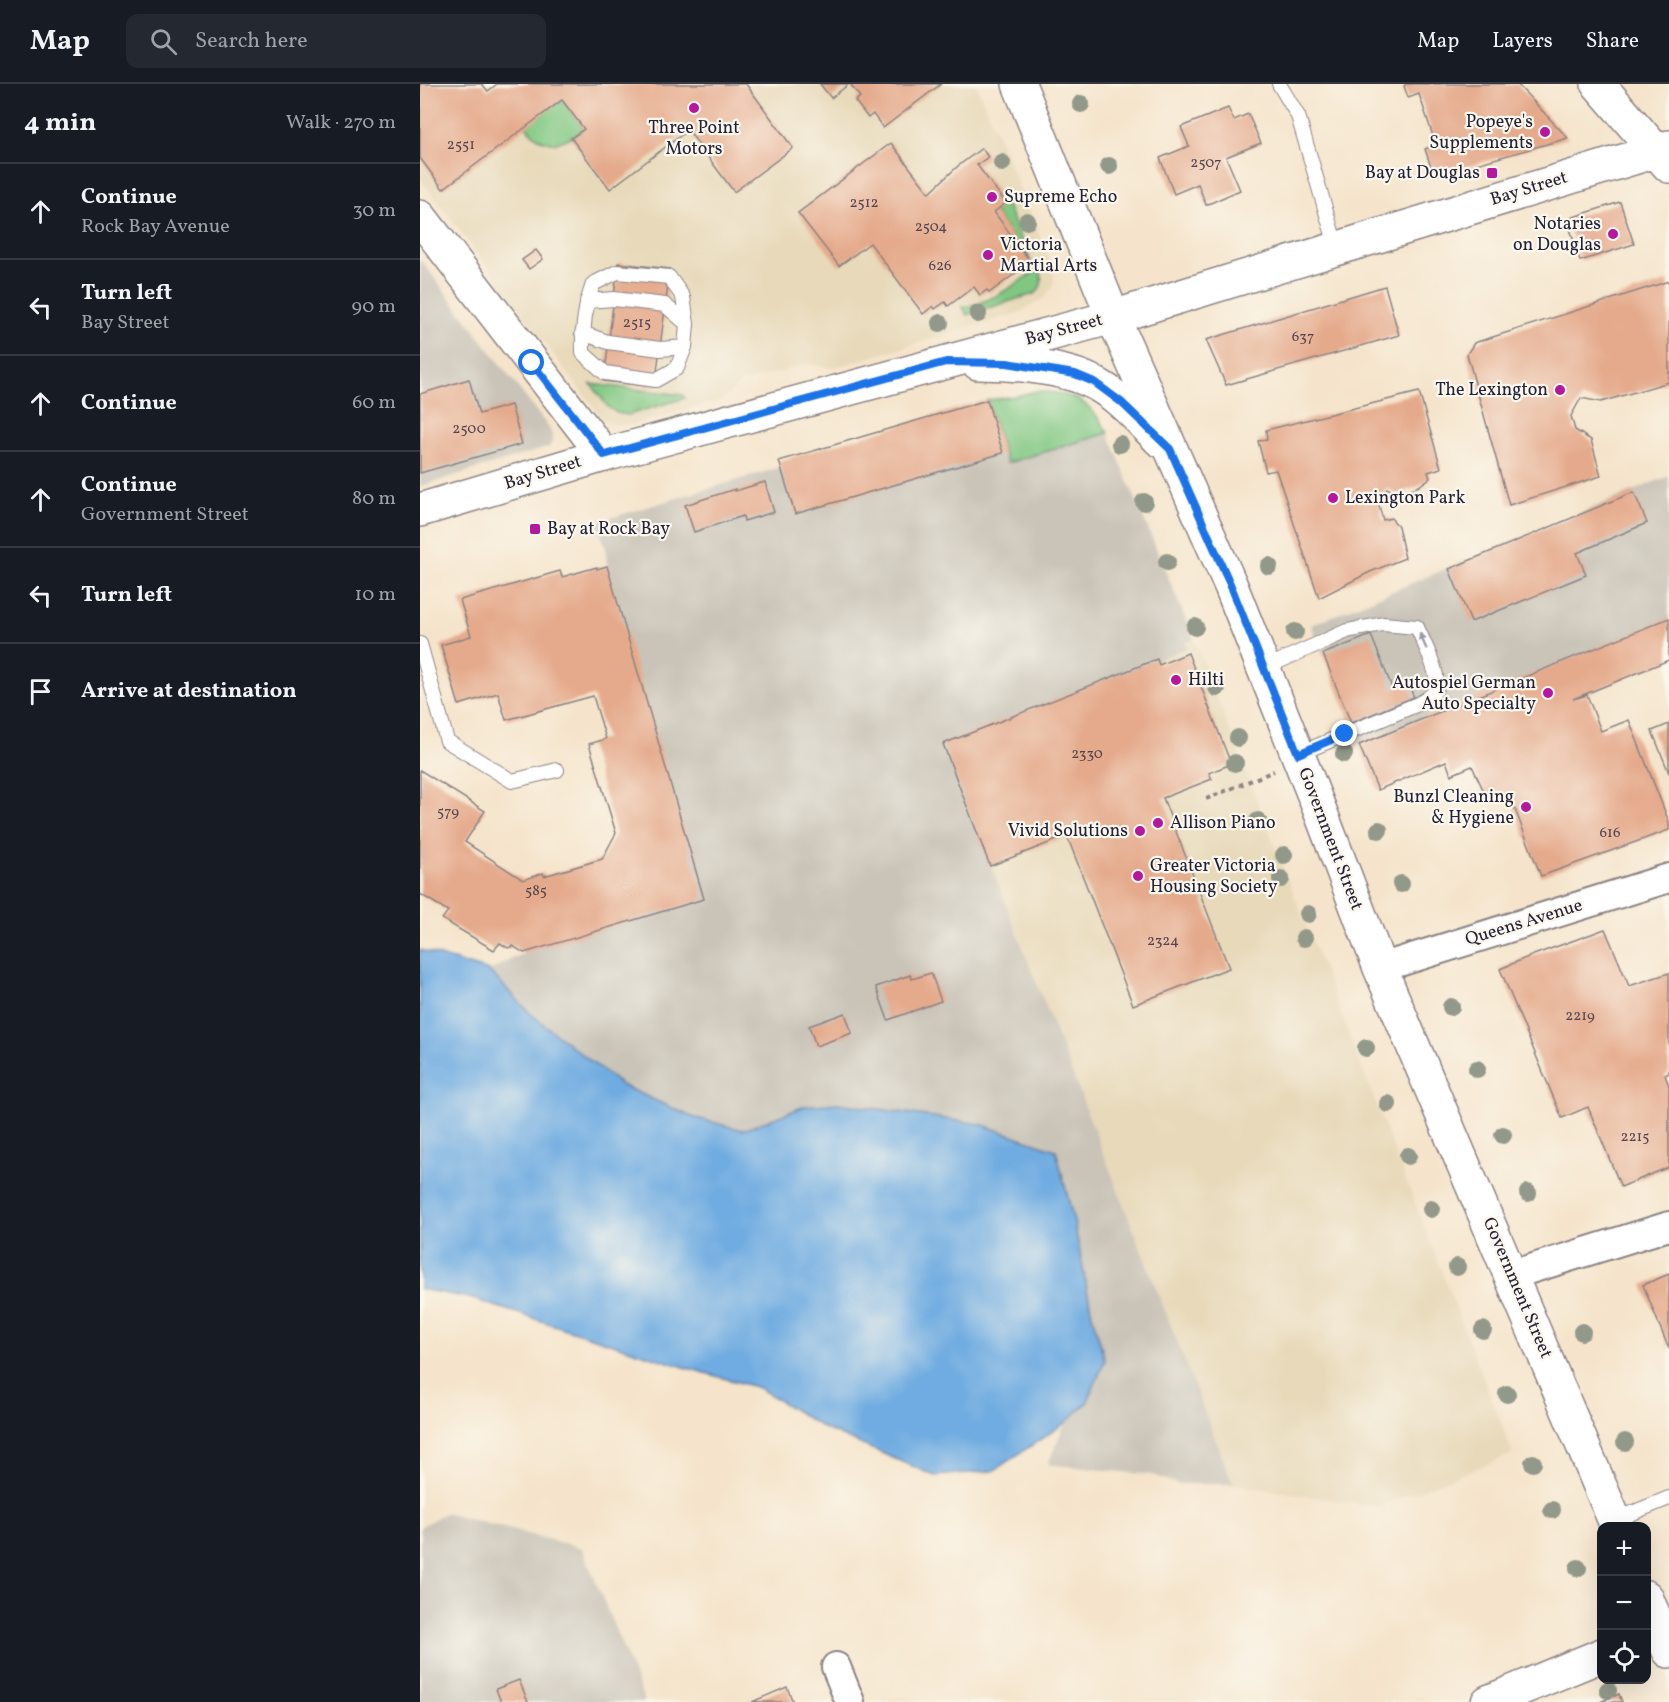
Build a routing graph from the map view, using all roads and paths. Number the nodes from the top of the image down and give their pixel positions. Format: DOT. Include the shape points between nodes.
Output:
graph roads {
  1 [pos="1019,84"];
  2 [pos="1279,84"];
  3 [pos="1598,84"];
  4 [pos="1665,154"];
  5 [pos="420,217"];
  6 [pos="1337,249"];
  7 [pos="587,301"];
  8 [pos="1113,317"];
  9 [pos="687,324"];
  10 [pos="582,333"];
  11 [pos="685,347"];
  12 [pos="946,362"];
  13 [pos="1170,449"];
  14 [pos="604,455"];
  15 [pos="420,510"];
  16 [pos="420,644"];
  17 [pos="1263,668"];
  18 [pos="1298,754"];
  19 [pos="557,770"];
  20 [pos="1250,781"];
  21 [pos="1206,799"];
  22 [pos="1669,878"];
  23 [pos="1380,968"];
  24 [pos="1669,1226"];
  25 [pos="1511,1275"];
  26 [pos="1669,1498"];
  27 [pos="1616,1522"];
  28 [pos="1618,1522"];
  29 [pos="1651,1608"];
  30 [pos="1661,1636"];
  31 [pos="1597,1657"];
  32 [pos="836,1667"];
  33 [pos="850,1702"];
  34 [pos="1488,1702"];
  1 -- 8 [label="main road, Government Street"];
  2 -- 6 [label="lane" via="1299,116"];
  3 -- 4 [label="main road"];
  4 -- 6 [label="main road, Bay Street"];
  5 -- 14 [label="main road"];
  6 -- 8 [label="main road, Bay Street"];
  7 -- 9 [label="lane" via="614,298 665,305"];
  7 -- 9 [label="lane" via="593,284 617,272 669,278 683,297"];
  7 -- 10 [label="lane"];
  8 -- 12 [label="main road, Bay Street"];
  8 -- 13 [label="main road, Government Street"];
  9 -- 11 [label="lane"];
  10 -- 11 [label="lane" via="608,342 660,349"];
  10 -- 11 [label="lane" via="583,352 605,373 656,380 677,368"];
  12 -- 13 [label="main road" via="1007,363 1075,374 1094,382 1121,402"];
  12 -- 14 [label="main road, Bay Street"];
  13 -- 17 [label="main road, Government Street"];
  14 -- 15 [label="main road, Bay Street"];
  16 -- 19 [label="lane" via="447,741 512,781"];
  17 -- 18 [label="main road, Government Street"];
  18 -- 17 [label="lane, one-way" via="1424,701 1436,691 1435,670 1417,627 1383,624 1347,631"];
  18 -- 23 [label="main road, Government Street"];
  20 -- 21 [label="path"];
  22 -- 23 [label="street, Queens Avenue"];
  23 -- 25 [label="main road, Government Street"];
  24 -- 25 [label="street"];
  25 -- 27 [label="main road, Government Street"];
  26 -- 28 [label="lane"];
  29 -- 30 [label="main road"];
  31 -- 34 [label="main road"];
  32 -- 33 [label="street"];
}
